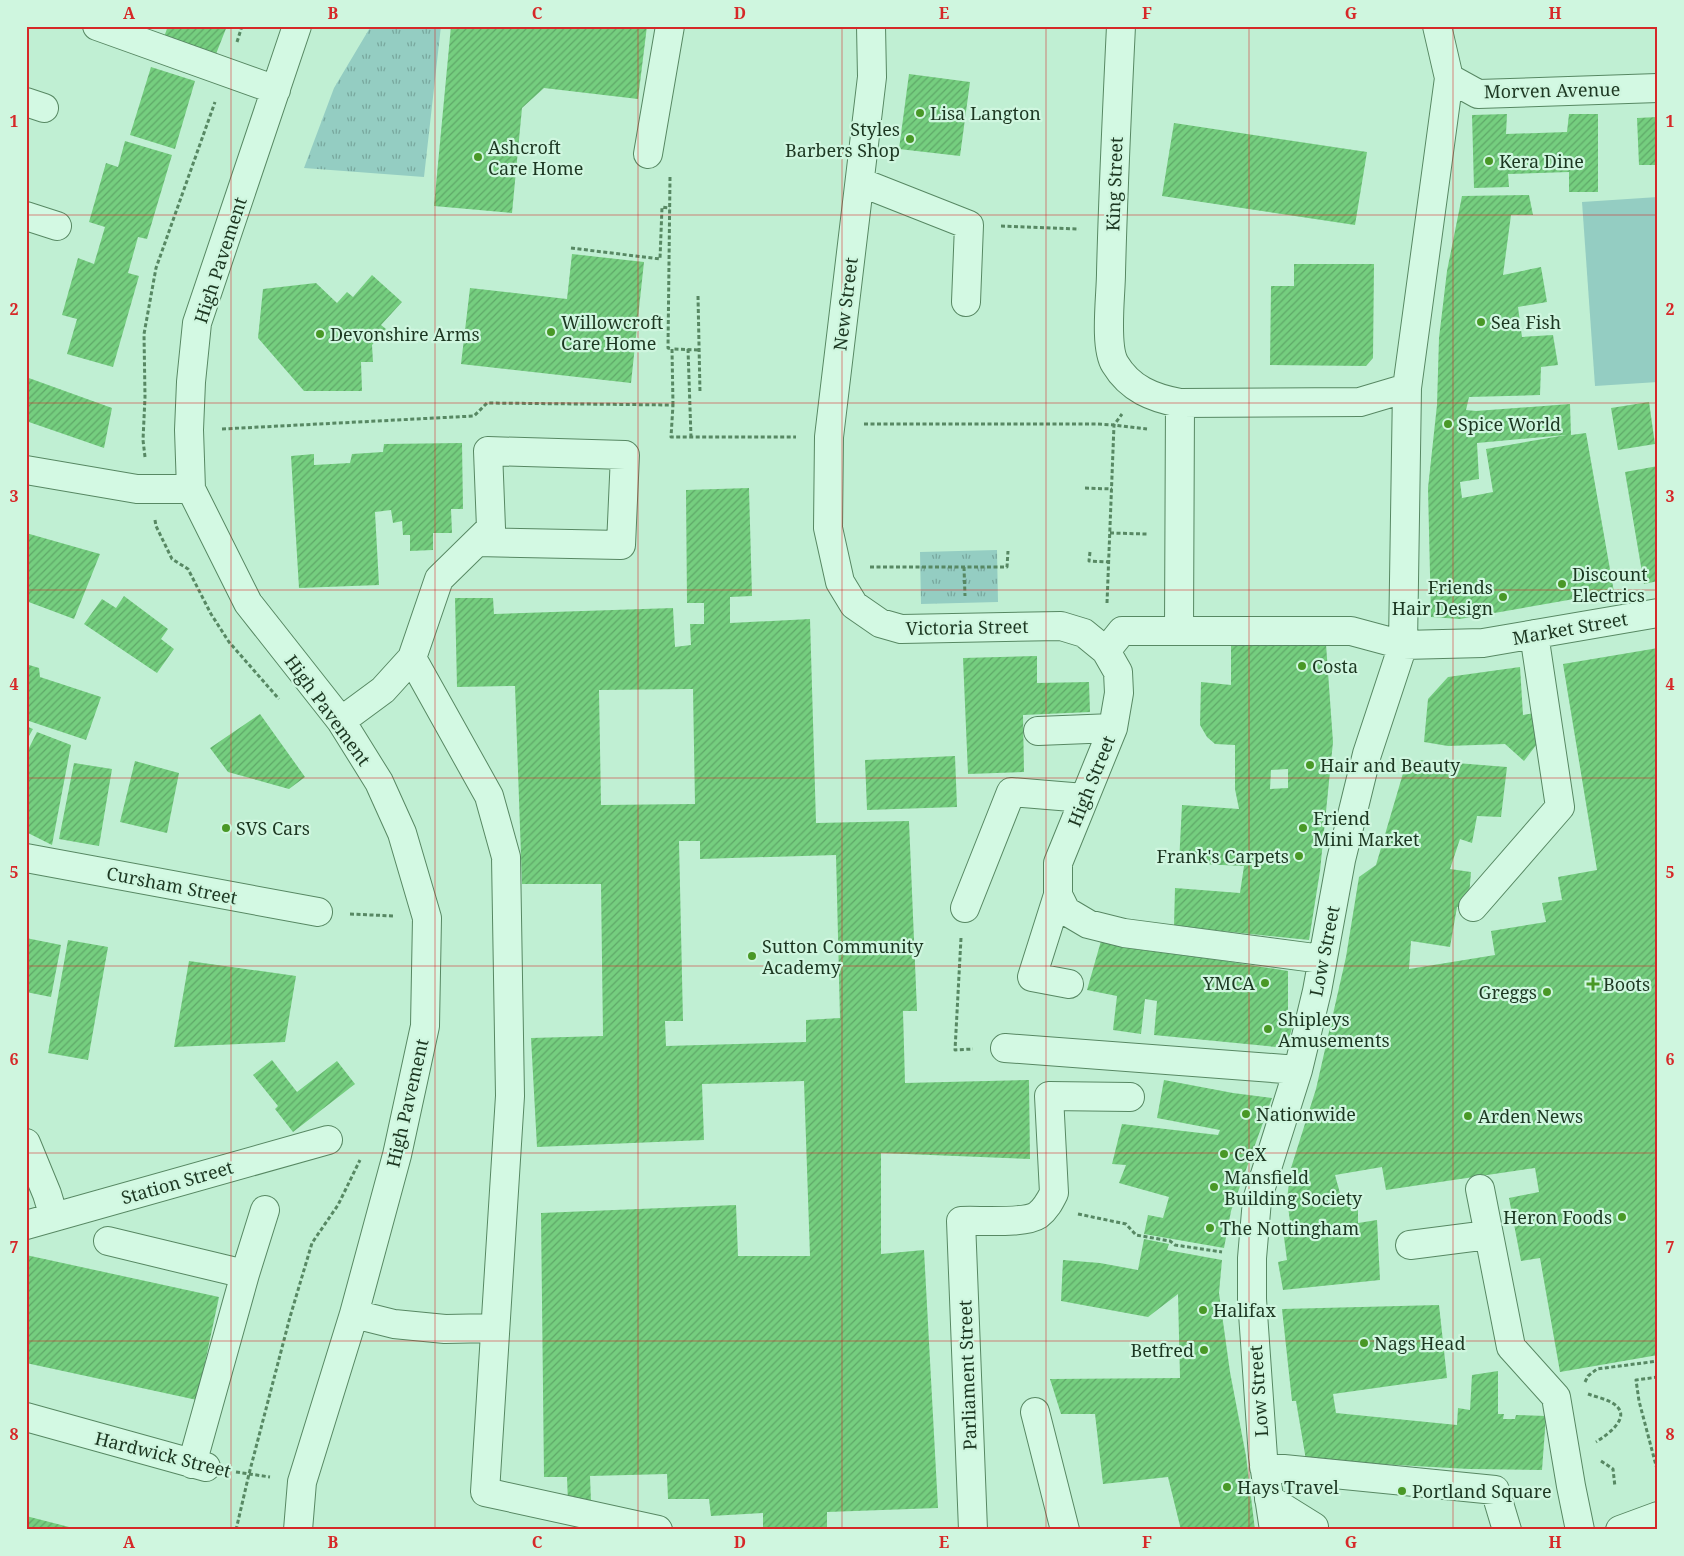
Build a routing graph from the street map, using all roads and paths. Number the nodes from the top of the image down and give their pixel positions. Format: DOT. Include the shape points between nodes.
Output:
graph roads {
  1 [pos="97,26"];
  2 [pos="297,26"];
  3 [pos="670,26"];
  4 [pos="871,26"];
  5 [pos="1121,26"];
  6 [pos="1437,26"];
  7 [pos="1450,78"];
  8 [pos="1658,88"];
  9 [pos="276,90"];
  10 [pos="648,154"];
  11 [pos="670,171"];
  12 [pos="860,182"];
  13 [pos="670,208"];
  14 [pos="26,216"];
  15 [pos="57,226"];
  16 [pos="969,226"];
  17 [pos="1112,230"];
  18 [pos="571,248"];
  19 [pos="698,296"];
  20 [pos="966,302"];
  21 [pos="672,349"];
  22 [pos="688,349"];
  23 [pos="698,350"];
  24 [pos="1407,388"];
  25 [pos="1141,391"];
  26 [pos="700,393"];
  27 [pos="1180,403"];
  28 [pos="673,405"];
  29 [pos="864,424"];
  30 [pos="1114,425"];
  31 [pos="189,430"];
  32 [pos="1180,430"];
  33 [pos="691,437"];
  34 [pos="800,437"];
  35 [pos="26,470"];
  36 [pos="1085,488"];
  37 [pos="1112,488"];
  38 [pos="191,489"];
  39 [pos="1110,534"];
  40 [pos="1137,534"];
  41 [pos="477,542"];
  42 [pos="1008,551"];
  43 [pos="1090,552"];
  44 [pos="1109,562"];
  45 [pos="862,567"];
  46 [pos="964,567"];
  47 [pos="840,582"];
  48 [pos="965,600"];
  49 [pos="1658,613"];
  50 [pos="1179,630"];
  51 [pos="1534,634"];
  52 [pos="1114,641"];
  53 [pos="1403,645"];
  54 [pos="412,658"];
  55 [pos="341,721"];
  56 [pos="1113,728"];
  57 [pos="1038,731"];
  58 [pos="1084,798"];
  59 [pos="26,858"];
  60 [pos="1062,903"];
  61 [pos="1473,907"];
  62 [pos="965,908"];
  63 [pos="318,912"];
  64 [pos="427,918"];
  65 [pos="1322,959"];
  66 [pos="1069,984"];
  67 [pos="1005,1048"];
  68 [pos="1298,1070"];
  69 [pos="1130,1097"];
  70 [pos="328,1140"];
  71 [pos="26,1143"];
  72 [pos="1480,1189"];
  73 [pos="1047,1207"];
  74 [pos="265,1210"];
  75 [pos="54,1217"];
  76 [pos="26,1225"];
  77 [pos="1488,1235"];
  78 [pos="108,1241"];
  79 [pos="312,1243"];
  80 [pos="1410,1245"];
  81 [pos="1252,1258"];
  82 [pos="245,1274"];
  83 [pos="354,1314"];
  84 [pos="496,1328"];
  85 [pos="1658,1361"];
  86 [pos="1658,1377"];
  87 [pos="1584,1384"];
  88 [pos="1586,1393"];
  89 [pos="1035,1412"];
  90 [pos="26,1417"];
  91 [pos="1594,1448"];
  92 [pos="1597,1454"];
  93 [pos="199,1466"];
  94 [pos="1264,1467"];
  95 [pos="1658,1473"];
  96 [pos="249,1474"];
  97 [pos="302,1482"];
  98 [pos="1615,1487"];
  99 [pos="1269,1499"];
  100 [pos="1658,1516"];
  101 [pos="1314,1528"];
  102 [pos="236,1530"];
  103 [pos="298,1530"];
  104 [pos="658,1530"];
  105 [pos="973,1530"];
  106 [pos="1065,1530"];
  107 [pos="1274,1530"];
  108 [pos="1507,1530"];
  109 [pos="1580,1530"];
  110 [pos="1620,1530"];
  1 -- 9 [label="street"];
  2 -- 9 [label="street, High Pavement"];
  3 -- 10 [label="street"];
  4 -- 12 [label="street, New Street" via="872,77"];
  5 -- 17 [label="street, King Street"];
  6 -- 7 [label="street"];
  7 -- 8 [label="street, Morven Avenue" via="1478,94"];
  7 -- 24 [label="street, Low Street"];
  9 -- 31 [label="street, High Pavement" via="197,323"];
  11 -- 13 [label="path"];
  12 -- 16 [label="street"];
  12 -- 47 [label="street, New Street" via="829,437 828,528"];
  13 -- 18 [label="path" via="662,207 660,260"];
  13 -- 21 [label="path" via="668,348"];
  14 -- 15 [label="street"];
  16 -- 17 [label="path"];
  16 -- 20 [label="street"];
  17 -- 25 [label="street, King Street" via="1109,341 1114,362 1125,378"];
  19 -- 23 [label="path"];
  21 -- 22 [label="path"];
  21 -- 28 [label="path"];
  22 -- 23 [label="path"];
  22 -- 33 [label="path"];
  23 -- 26 [label="path"];
  24 -- 27 [label="street, King Street" via="1360,402"];
  24 -- 53 [label="street, Low Street"];
  25 -- 27 [label="street, King Street" via="1159,400"];
  25 -- 30 [label="path"];
  27 -- 32 [label="street"];
  28 -- 31 [label="path" via="487,404 474,416"];
  28 -- 33 [label="path" via="671,437"];
  29 -- 30 [label="path"];
  30 -- 32 [label="path"];
  30 -- 37 [label="path"];
  31 -- 38 [label="street, High Pavement"];
  32 -- 50 [label="street"];
  33 -- 34 [label="path"];
  35 -- 38 [label="street" via="137,489"];
  36 -- 37 [label="path"];
  37 -- 39 [label="path"];
  38 -- 55 [label="street, High Pavement" via="248,603"];
  39 -- 40 [label="path"];
  39 -- 44 [label="path"];
  41 -- 41 [label="street" via="491,528 488,451 625,455 621,545"];
  41 -- 54 [label="street" via="440,579"];
  42 -- 46 [label="path" via="1007,567"];
  43 -- 44 [label="path" via="1090,561"];
  44 -- 52 [label="path" via="1107,609"];
  45 -- 46 [label="path"];
  46 -- 48 [label="path"];
  47 -- 52 [label="street, Victoria Street" via="854,605 880,623 901,630 1061,626"];
  49 -- 51 [label="street, Market Street"];
  50 -- 52 [label="street, Market Street"];
  50 -- 53 [label="street, Market Street" via="1351,631"];
  51 -- 53 [label="street, Market Street" via="1483,643"];
  51 -- 61 [label="street" via="1560,806"];
  52 -- 56 [label="street, High Street" via="1119,693"];
  53 -- 65 [label="street, Low Street" via="1367,754 1341,860"];
  54 -- 55 [label="street" via="382,690"];
  54 -- 84 [label="street" via="490,796 506,857 510,1096"];
  55 -- 64 [label="street, High Pavement" via="379,782 402,833"];
  56 -- 57 [label="street"];
  56 -- 58 [label="street, High Street"];
  58 -- 60 [label="street, High Street" via="1058,863"];
  58 -- 62 [label="street" via="1011,792"];
  59 -- 63 [label="street, Cursham Street"];
  60 -- 65 [label="street" via="1088,924 1124,933"];
  60 -- 66 [label="street, High Street" via="1032,977"];
  62 -- 67 [label="path" via="955,1050"];
  63 -- 64 [label="path"];
  64 -- 83 [label="street, High Pavement" via="424,1026 397,1155"];
  65 -- 68 [label="street, Low Street"];
  67 -- 68 [label="street"];
  68 -- 81 [label="street, Low Street" via="1257,1200"];
  69 -- 73 [label="street" via="1049,1096 1054,1193"];
  70 -- 75 [label="street, Station Street"];
  71 -- 75 [label="street"];
  72 -- 77 [label="street"];
  73 -- 81 [label="path" via="1126,1224 1136,1235 1170,1241 1175,1245"];
  73 -- 105 [label="street, Parliament Street" via="1037,1216 1024,1220 961,1221"];
  74 -- 82 [label="street"];
  75 -- 76 [label="street, Station Street"];
  77 -- 80 [label="street"];
  77 -- 109 [label="street" via="1511,1347 1556,1397"];
  78 -- 82 [label="street"];
  79 -- 96 [label="path"];
  81 -- 94 [label="street, Low Street"];
  82 -- 93 [label="street"];
  83 -- 84 [label="street" via="394,1324 445,1329"];
  83 -- 97 [label="street, High Pavement"];
  84 -- 104 [label="street" via="485,1492"];
  85 -- 87 [label="path" via="1597,1370 1588,1376"];
  86 -- 95 [label="path" via="1636,1380"];
  88 -- 91 [label="path" via="1612,1403 1621,1413 1616,1426 1596,1442"];
  89 -- 106 [label="street"];
  90 -- 93 [label="street, Hardwick Street"];
  92 -- 98 [label="path" via="1613,1469"];
  93 -- 96 [label="path, Hardwick Street"];
  94 -- 99 [label="street"];
  94 -- 108 [label="street" via="1495,1490"];
  96 -- 97 [label="path, Hardwick Street"];
  96 -- 102 [label="path"];
  97 -- 103 [label="street, High Pavement"];
  99 -- 101 [label="street"];
  99 -- 107 [label="street"];
  100 -- 110 [label="street"];
}
